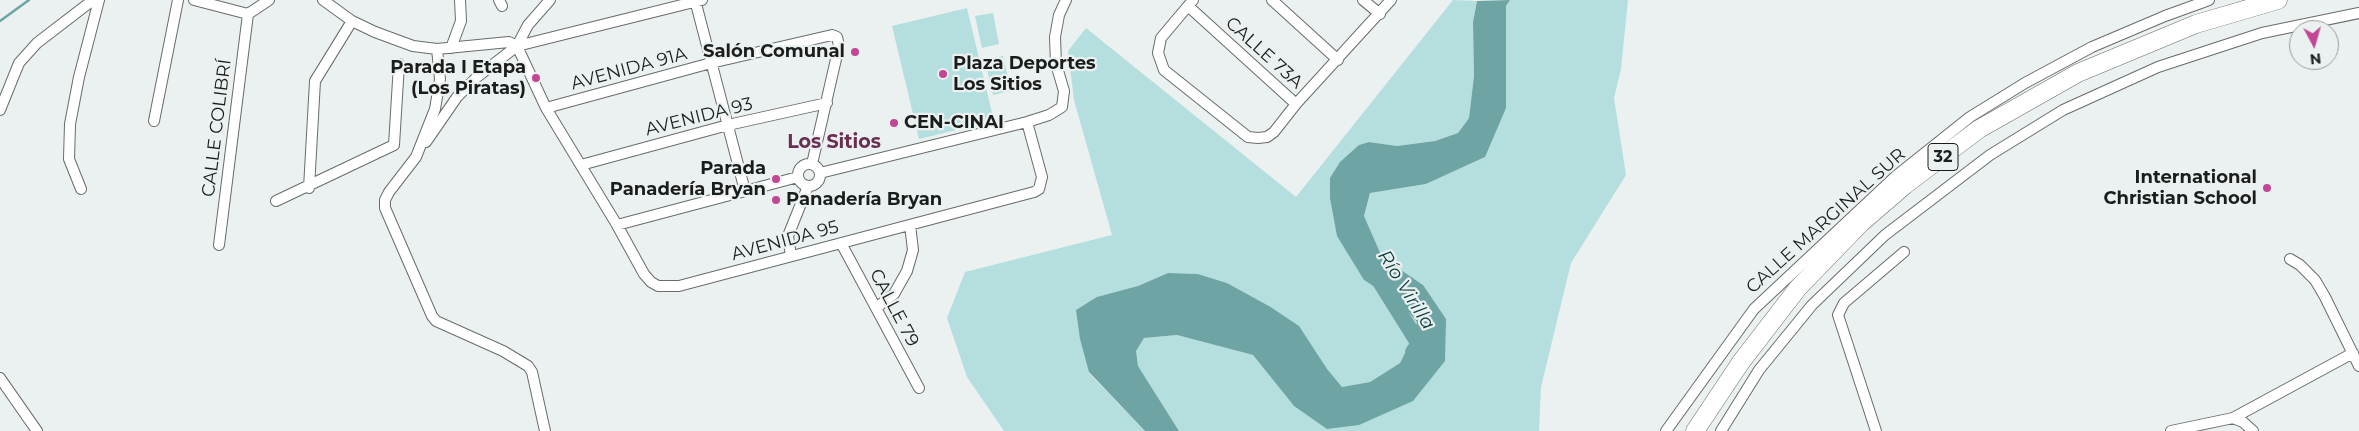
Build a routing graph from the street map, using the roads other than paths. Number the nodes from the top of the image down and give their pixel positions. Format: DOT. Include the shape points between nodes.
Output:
graph roads {
  1 [pos="93,0"];
  2 [pos="99,0"];
  3 [pos="178,0"];
  4 [pos="194,0"];
  5 [pos="269,0"];
  6 [pos="323,0"];
  7 [pos="460,0"];
  8 [pos="550,0"];
  9 [pos="1066,0"];
  10 [pos="1272,0"];
  11 [pos="1363,0"];
  12 [pos="1391,0"];
  13 [pos="2210,0"];
  14 [pos="2278,0"];
  15 [pos="697,1"];
  16 [pos="1191,3"];
  17 [pos="2359,13"];
  18 [pos="248,14"];
  19 [pos="1380,14"];
  20 [pos="352,21"];
  21 [pos="517,46"];
  22 [pos="451,48"];
  23 [pos="437,49"];
  24 [pos="1338,60"];
  25 [pos="711,63"];
  26 [pos="399,64"];
  27 [pos="2075,65"];
  28 [pos="827,103"];
  29 [pos="1296,104"];
  30 [pos="546,108"];
  31 [pos="0,110"];
  32 [pos="154,121"];
  33 [pos="1027,122"];
  34 [pos="728,125"];
  35 [pos="416,157"];
  36 [pos="812,164"];
  37 [pos="581,165"];
  38 [pos="820,173"];
  39 [pos="798,177"];
  40 [pos="1900,180"];
  41 [pos="808,186"];
  42 [pos="309,188"];
  43 [pos="81,189"];
  44 [pos="745,191"];
  45 [pos="276,201"];
  46 [pos="617,225"];
  47 [pos="910,225"];
  48 [pos="841,243"];
  49 [pos="219,246"];
  50 [pos="1904,252"];
  51 [pos="791,256"];
  52 [pos="2290,259"];
  53 [pos="876,308"];
  54 [pos="2353,352"];
  55 [pos="2359,366"];
  56 [pos="0,378"];
  57 [pos="919,388"];
  58 [pos="2233,418"];
  59 [pos="38,431"];
  60 [pos="544,431"];
  61 [pos="1666,431"];
  62 [pos="1695,431"];
  63 [pos="1721,431"];
  64 [pos="1876,431"];
  65 [pos="2171,431"];
  66 [pos="2252,431"];
  1 -- 31 [label="street" via="38,42 19,63"];
  2 -- 43 [label="street" via="70,124 69,159"];
  3 -- 32 [label="street"];
  4 -- 18 [label="street"];
  5 -- 18 [label="street"];
  6 -- 20 [label="street"];
  7 -- 22 [label="street" via="461,22"];
  8 -- 21 [label="street" via="528,26"];
  9 -- 33 [label="street" via="1059,15 1055,38 1056,64 1064,91 1062,107"];
  10 -- 24 [label="street"];
  11 -- 19 [label="street"];
  12 -- 19 [label="street"];
  13 -- 27 [label="street" via="2165,16"];
  14 -- 27 [label="highway, 32"];
  15 -- 21 [label="street"];
  15 -- 25 [label="street"];
  16 -- 29 [label="street, CALLE 73A"];
  16 -- 29 [label="street" via="1161,38 1158,53 1164,70 1248,138 1267,137"];
  17 -- 63 [label="street" via="2262,34 2158,67 2063,110 1990,155 1885,235 1812,305 1759,370"];
  18 -- 49 [label="street, CALLE COLIBRÍ"];
  19 -- 24 [label="street"];
  20 -- 23 [label="street" via="413,46"];
  20 -- 42 [label="street" via="315,82"];
  21 -- 22 [label="street" via="509,42"];
  21 -- 30 [label="street, AVENIDA 95"];
  21 -- 35 [label="street" via="476,77 457,97"];
  22 -- 23 [label="street"];
  23 -- 35 [label="street" via="438,94"];
  24 -- 29 [label="street"];
  25 -- 28 [label="street, AVENIDA 91A" via="827,34 837,37 839,46"];
  25 -- 30 [label="street, AVENIDA 91A"];
  25 -- 34 [label="street"];
  26 -- 42 [label="street" via="394,145"];
  27 -- 40 [label="highway, 32"];
  28 -- 34 [label="street, AVENIDA 93"];
  28 -- 36 [label="street"];
  30 -- 37 [label="street, AVENIDA 95"];
  33 -- 38 [label="street"];
  33 -- 47 [label="street, AVENIDA 95" via="1042,177 1040,189"];
  34 -- 37 [label="street, AVENIDA 93"];
  34 -- 44 [label="street"];
  35 -- 60 [label="street" via="389,192 384,204 426,305 436,320 528,366"];
  36 -- 38 [label="street"];
  36 -- 39 [label="street" via="800,169"];
  37 -- 46 [label="street, AVENIDA 95"];
  38 -- 41 [label="street" via="816,184"];
  39 -- 41 [label="street" via="802,184"];
  39 -- 44 [label="street"];
  40 -- 61 [label="street, CALLE MARGINAL SUR" via="1754,309"];
  40 -- 62 [label="highway, 32" via="1798,288 1741,362"];
  41 -- 51 [label="street" via="788,236"];
  42 -- 45 [label="street"];
  44 -- 46 [label="street"];
  46 -- 51 [label="street, AVENIDA 95" via="644,274 658,286 679,286"];
  47 -- 48 [label="street, AVENIDA 95"];
  47 -- 53 [label="street" via="913,250 907,271 894,294"];
  48 -- 51 [label="street, AVENIDA 95"];
  48 -- 53 [label="street, CALLE 79"];
  50 -- 64 [label="street" via="1844,303 1838,315"];
  52 -- 54 [label="street" via="2314,280"];
  53 -- 57 [label="street, CALLE 79"];
  54 -- 55 [label="street"];
  54 -- 58 [label="street"];
  56 -- 59 [label="street"];
  58 -- 65 [label="street"];
  58 -- 66 [label="street"];
}
